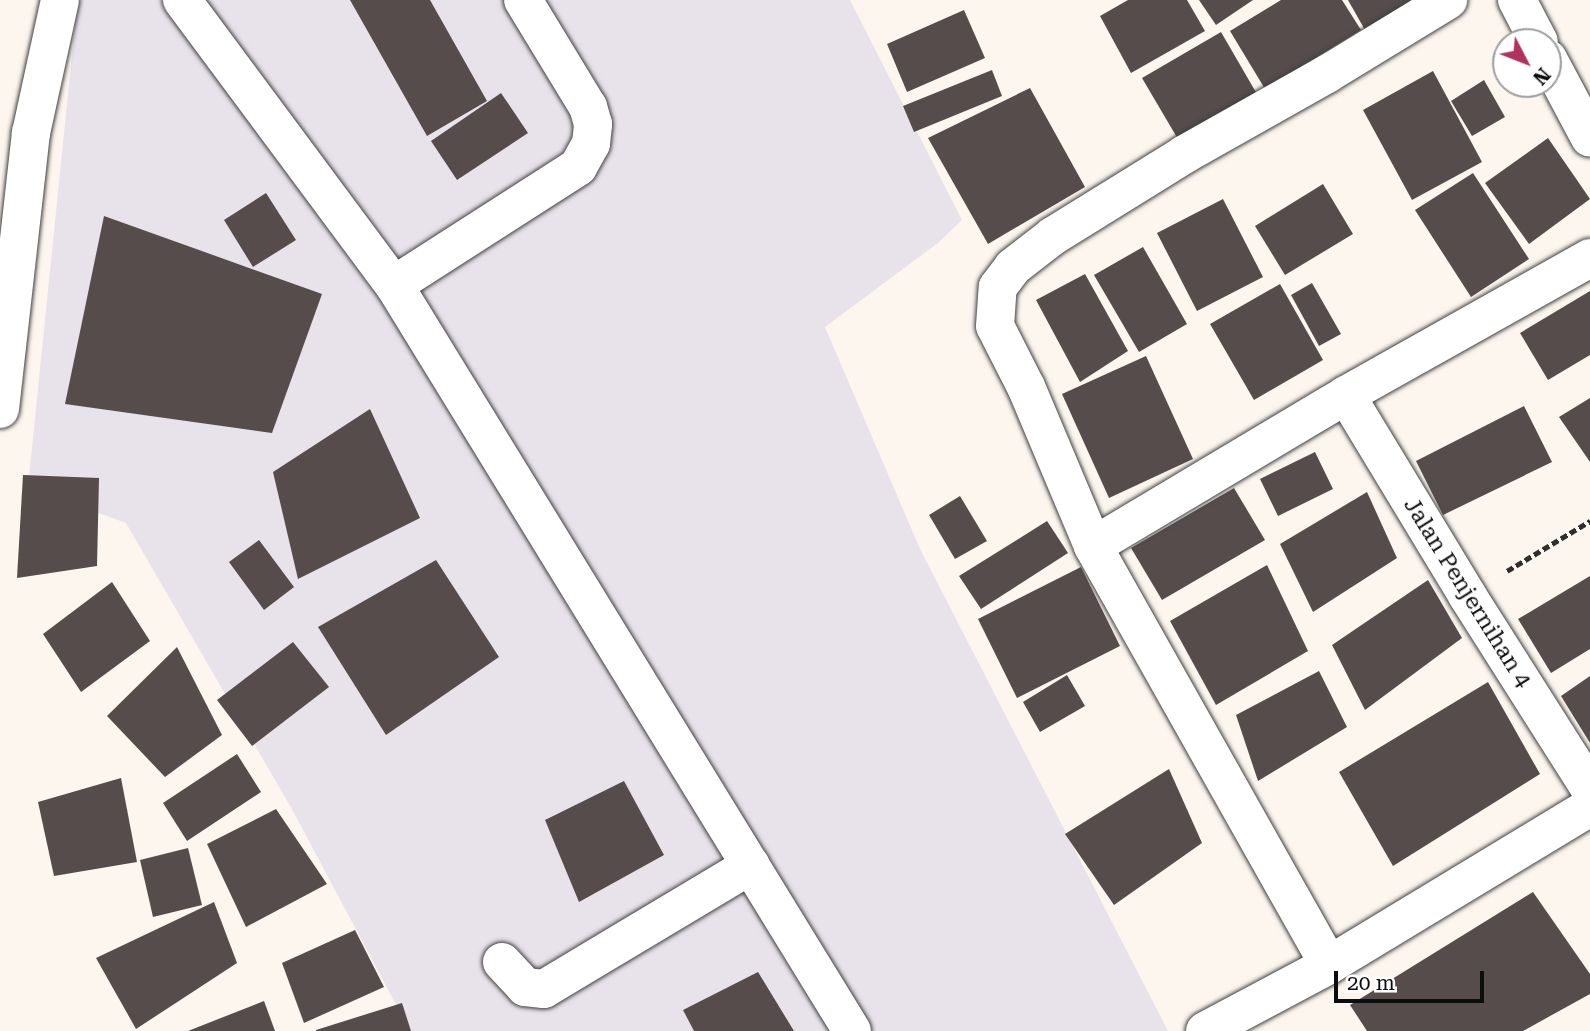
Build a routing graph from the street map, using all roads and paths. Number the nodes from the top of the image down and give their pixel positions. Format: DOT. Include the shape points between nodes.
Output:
graph roads {
  1 [pos="60,0"];
  2 [pos="182,0"];
  3 [pos="523,0"];
  4 [pos="1448,0"];
  5 [pos="1517,0"];
  6 [pos="1532,28"];
  7 [pos="1562,85"];
  8 [pos="1590,138"];
  9 [pos="1590,258"];
  10 [pos="394,285"];
  11 [pos="1346,395"];
  12 [pos="0,409"];
  13 [pos="1590,521"];
  14 [pos="1093,546"];
  15 [pos="1467,595"];
  16 [pos="1590,789"];
  17 [pos="1590,807"];
  18 [pos="751,865"];
  19 [pos="502,962"];
  20 [pos="1329,965"];
  21 [pos="852,1031"];
  22 [pos="1205,1031"];
  1 -- 12 [label="street" via="31,133"];
  2 -- 10 [label="street"];
  3 -- 10 [label="street" via="588,107 593,124 591,144 578,167"];
  4 -- 14 [label="street" via="1053,236 1013,267 998,287 995,326"];
  5 -- 6 [label="street"];
  7 -- 8 [label="street"];
  9 -- 11 [label="street"];
  10 -- 18 [label="street"];
  11 -- 14 [label="street"];
  11 -- 15 [label="street, Jalan Penjernihan 4"];
  13 -- 15 [label="path"];
  14 -- 20 [label="street"];
  15 -- 16 [label="street, Jalan Penjernihan 4"];
  17 -- 20 [label="street"];
  18 -- 19 [label="street" via="544,989 525,987"];
  18 -- 21 [label="street"];
  20 -- 22 [label="street"];
}
